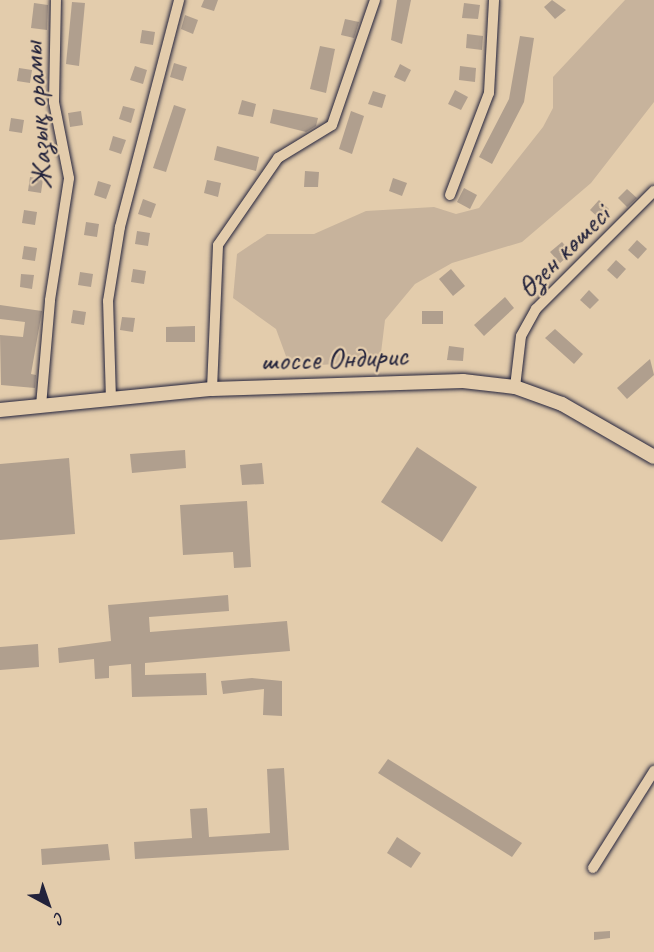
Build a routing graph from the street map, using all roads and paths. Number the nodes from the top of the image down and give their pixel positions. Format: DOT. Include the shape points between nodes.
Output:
graph roads {
  1 [pos="56,0"];
  2 [pos="178,0"];
  3 [pos="375,0"];
  4 [pos="494,0"];
  5 [pos="654,190"];
  6 [pos="450,195"];
  7 [pos="515,387"];
  8 [pos="212,389"];
  9 [pos="111,400"];
  10 [pos="41,406"];
  11 [pos="0,410"];
  12 [pos="654,457"];
  13 [pos="654,771"];
  14 [pos="593,868"];
  1 -- 10 [label="street, Жазық орамы" via="54,102 69,177 50,300"];
  2 -- 9 [label="street" via="120,227 108,301"];
  3 -- 8 [label="street" via="332,125 278,158 218,245"];
  4 -- 6 [label="street" via="489,93"];
  5 -- 7 [label="street, Өзен көшесі" via="536,309 521,336"];
  7 -- 8 [label="main road, шоссе Ондирис" via="463,381"];
  7 -- 12 [label="main road, шоссе Ондирис" via="562,404"];
  8 -- 9 [label="main road, шоссе Ондирис"];
  9 -- 10 [label="main road, шоссе Ондирис"];
  10 -- 11 [label="main road, шоссе Ондирис"];
  13 -- 14 [label="street"];
}
